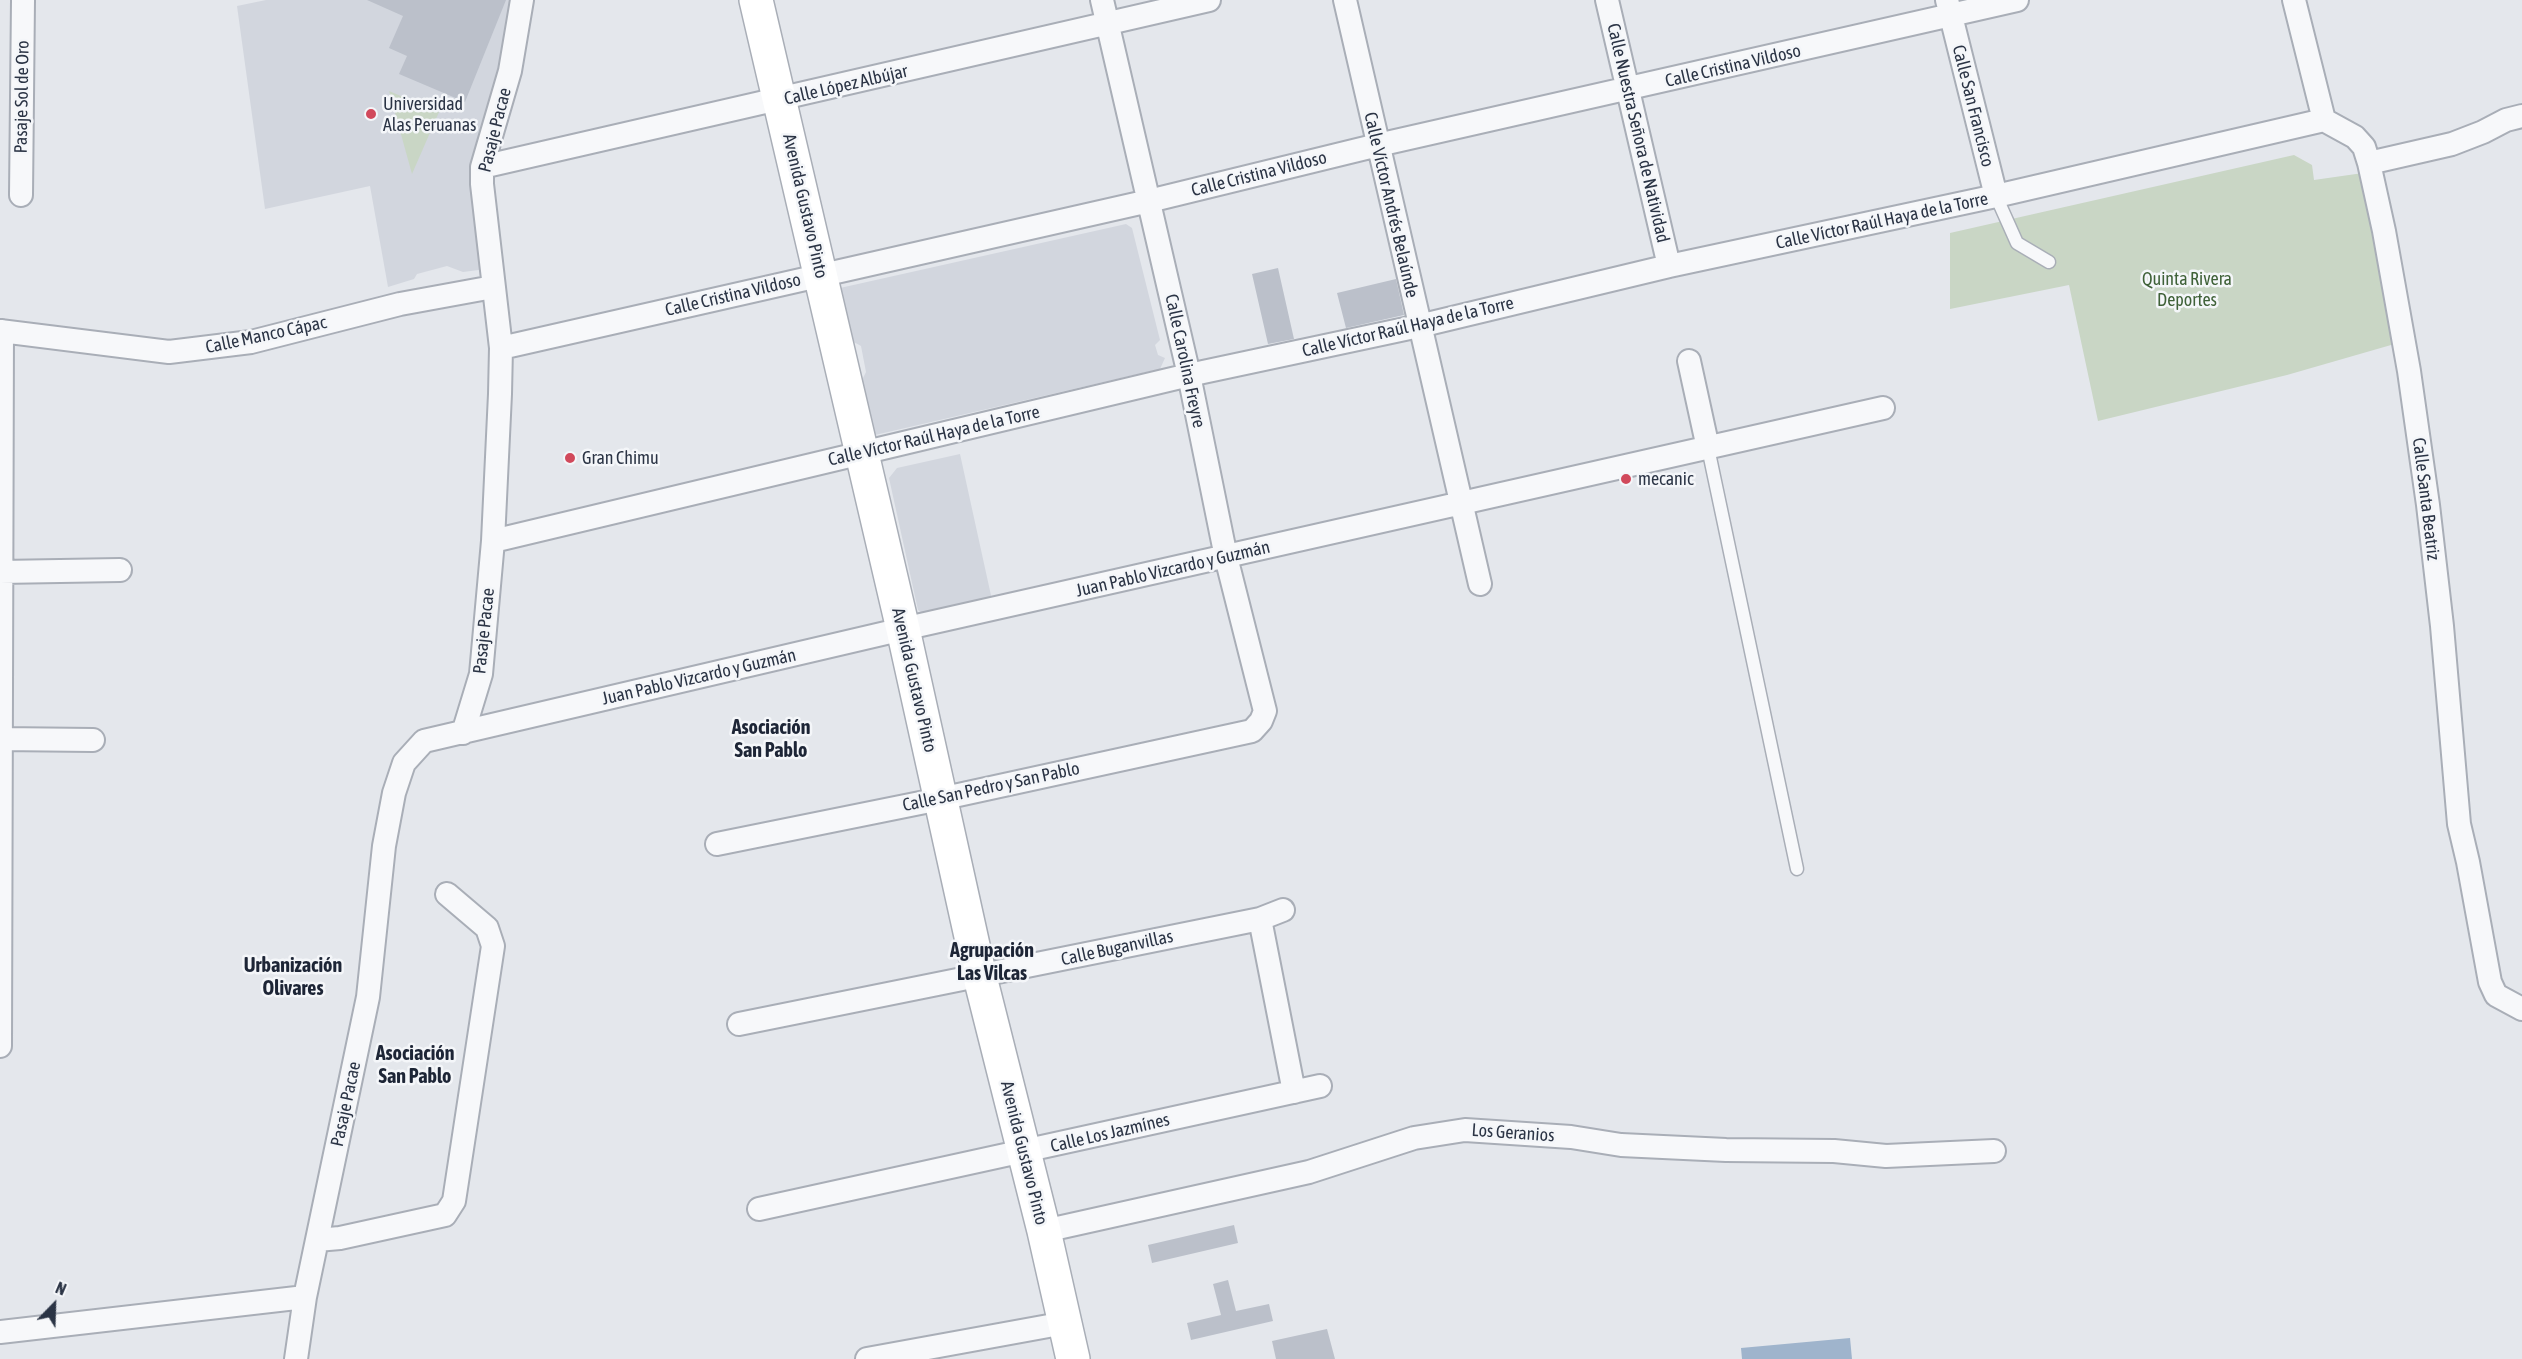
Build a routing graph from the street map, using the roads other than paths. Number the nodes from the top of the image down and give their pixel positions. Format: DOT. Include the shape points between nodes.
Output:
graph roads {
  1 [pos="23,0"];
  2 [pos="522,0"];
  3 [pos="756,0"];
  4 [pos="1102,0"];
  5 [pos="1209,0"];
  6 [pos="1345,0"];
  7 [pos="1607,0"];
  8 [pos="2017,0"];
  9 [pos="2294,0"];
  10 [pos="1949,8"];
  11 [pos="1107,24"];
  12 [pos="1628,89"];
  13 [pos="780,100"];
  14 [pos="2522,116"];
  15 [pos="2324,120"];
  16 [pos="1378,146"];
  17 [pos="2369,163"];
  18 [pos="482,167"];
  19 [pos="21,195"];
  20 [pos="1996,196"];
  21 [pos="1149,201"];
  22 [pos="2049,262"];
  23 [pos="1669,266"];
  24 [pos="821,276"];
  25 [pos="494,287"];
  26 [pos="1419,326"];
  27 [pos="1,331"];
  28 [pos="501,348"];
  29 [pos="1689,361"];
  30 [pos="1189,375"];
  31 [pos="1883,408"];
  32 [pos="1708,448"];
  33 [pos="862,453"];
  34 [pos="1462,505"];
  35 [pos="493,541"];
  36 [pos="1226,558"];
  37 [pos="120,570"];
  38 [pos="1,572"];
  39 [pos="1480,584"];
  40 [pos="903,629"];
  41 [pos="1261,721"];
  42 [pos="463,733"];
  43 [pos="0,739"];
  44 [pos="93,740"];
  45 [pos="940,799"];
  46 [pos="717,844"];
  47 [pos="1797,869"];
  48 [pos="447,894"];
  49 [pos="1283,910"];
  50 [pos="1260,919"];
  51 [pos="980,976"];
  52 [pos="2522,1009"];
  53 [pos="739,1023"];
  54 [pos="0,1046"];
  55 [pos="1320,1086"];
  56 [pos="1294,1092"];
  57 [pos="1994,1151"];
  58 [pos="1024,1152"];
  59 [pos="759,1209"];
  60 [pos="1044,1231"];
  61 [pos="317,1239"];
  62 [pos="305,1297"];
  63 [pos="1065,1323"];
  64 [pos="0,1332"];
  65 [pos="296,1359"];
  66 [pos="867,1359"];
  67 [pos="1073,1359"];
  1 -- 19 [label="street, Pasaje Sol de Oro"];
  2 -- 18 [label="street, Pasaje Pacae" via="510,71"];
  3 -- 13 [label="main road, Avenida Gustavo Pinto"];
  4 -- 11 [label="street, Calle Carolina Freyre"];
  5 -- 11 [label="street, Calle López Albújar"];
  6 -- 16 [label="street, Calle Víctor Andrés Belaúnde"];
  7 -- 12 [label="street, Calle Nuestra Señora de Natividad"];
  8 -- 10 [label="street, Calle Cristina Vildoso"];
  9 -- 15 [label="street"];
  10 -- 12 [label="street, Calle Cristina Vildoso"];
  10 -- 20 [label="street, Calle San Francisco"];
  11 -- 13 [label="street, Calle López Albújar"];
  11 -- 21 [label="street, Calle Carolina Freyre"];
  12 -- 16 [label="street, Calle Cristina Vildoso"];
  12 -- 23 [label="street, Calle Nuestra Señora de Natividad"];
  13 -- 18 [label="street, Calle López Albújar"];
  13 -- 24 [label="main road, Avenida Gustavo Pinto"];
  14 -- 17 [label="street" via="2452,144"];
  15 -- 17 [label="street, Calle Santa Beatriz" via="2355,137 2364,147"];
  15 -- 20 [label="street, Calle Víctor Raúl Haya de la Torre"];
  16 -- 21 [label="street, Calle Cristina Vildoso"];
  16 -- 26 [label="street, Calle Víctor Andrés Belaúnde"];
  17 -- 52 [label="street, Calle Santa Beatriz" via="2409,371 2428,505 2458,824 2490,982 2496,994"];
  18 -- 25 [label="street, Pasaje Pacae"];
  20 -- 22 [label="lane, Calle San Francisco" via="2017,243"];
  20 -- 23 [label="street, Calle Víctor Raúl Haya de la Torre"];
  21 -- 24 [label="street, Calle Cristina Vildoso"];
  21 -- 30 [label="street, Calle Carolina Freyre"];
  23 -- 26 [label="street, Calle Víctor Raúl Haya de la Torre"];
  24 -- 28 [label="street, Calle Cristina Vildoso"];
  24 -- 33 [label="main road, Avenida Gustavo Pinto"];
  25 -- 27 [label="street, Calle Manco Cápac" via="400,304 251,342 169,352"];
  25 -- 28 [label="street, Pasaje Pacae"];
  26 -- 30 [label="street, Calle Víctor Raúl Haya de la Torre"];
  26 -- 34 [label="street, Calle Víctor Andrés Belaúnde"];
  27 -- 38 [label="street"];
  28 -- 35 [label="street, Pasaje Pacae"];
  29 -- 32 [label="street"];
  30 -- 33 [label="street, Calle Víctor Raúl Haya de la Torre"];
  30 -- 36 [label="street, Calle Carolina Freyre"];
  31 -- 32 [label="street, Juan Pablo Vizcardo y Guzmán"];
  32 -- 34 [label="street, Juan Pablo Vizcardo y Guzmán"];
  32 -- 47 [label="lane"];
  33 -- 35 [label="street, Calle Víctor Raúl Haya de la Torre"];
  33 -- 40 [label="main road, Avenida Gustavo Pinto"];
  34 -- 36 [label="street, Juan Pablo Vizcardo y Guzmán"];
  34 -- 39 [label="street, Calle Víctor Andrés Belaúnde"];
  35 -- 42 [label="street, Pasaje Pacae" via="481,674"];
  36 -- 40 [label="street, Juan Pablo Vizcardo y Guzmán"];
  36 -- 41 [label="street, Calle Carolina Freyre" via="1265,711"];
  37 -- 38 [label="street"];
  38 -- 43 [label="street"];
  40 -- 42 [label="street, Juan Pablo Vizcardo y Guzmán"];
  40 -- 45 [label="main road, Avenida Gustavo Pinto"];
  41 -- 45 [label="street, Calle San Pedro y San Pablo" via="1252,731"];
  42 -- 61 [label="street, Pasaje Pacae" via="424,741 404,763 394,793 384,846 368,997"];
  43 -- 44 [label="street"];
  43 -- 54 [label="street"];
  45 -- 46 [label="street, Calle San Pedro y San Pablo"];
  45 -- 51 [label="main road, Avenida Gustavo Pinto"];
  48 -- 61 [label="street" via="487,928 493,946 454,1201 445,1215 340,1238"];
  49 -- 50 [label="street, Calle Buganvillas"];
  50 -- 51 [label="street, Calle Buganvillas"];
  50 -- 56 [label="street"];
  51 -- 53 [label="street, Calle Buganvillas"];
  51 -- 58 [label="main road, Avenida Gustavo Pinto"];
  55 -- 56 [label="street, Calle Los Jazmínes"];
  56 -- 58 [label="street, Calle Los Jazmínes"];
  57 -- 60 [label="street, Los Geranios" via="1886,1156 1834,1151 1726,1150 1466,1130 1414,1138 1309,1172"];
  58 -- 59 [label="street, Calle Los Jazmínes"];
  58 -- 60 [label="main road, Avenida Gustavo Pinto"];
  60 -- 63 [label="main road, Avenida Gustavo Pinto"];
  61 -- 62 [label="street, Pasaje Pacae"];
  62 -- 64 [label="street"];
  62 -- 65 [label="street, Pasaje Pacae"];
  63 -- 66 [label="street"];
  63 -- 67 [label="main road, Avenida Gustavo Pinto"];
}
